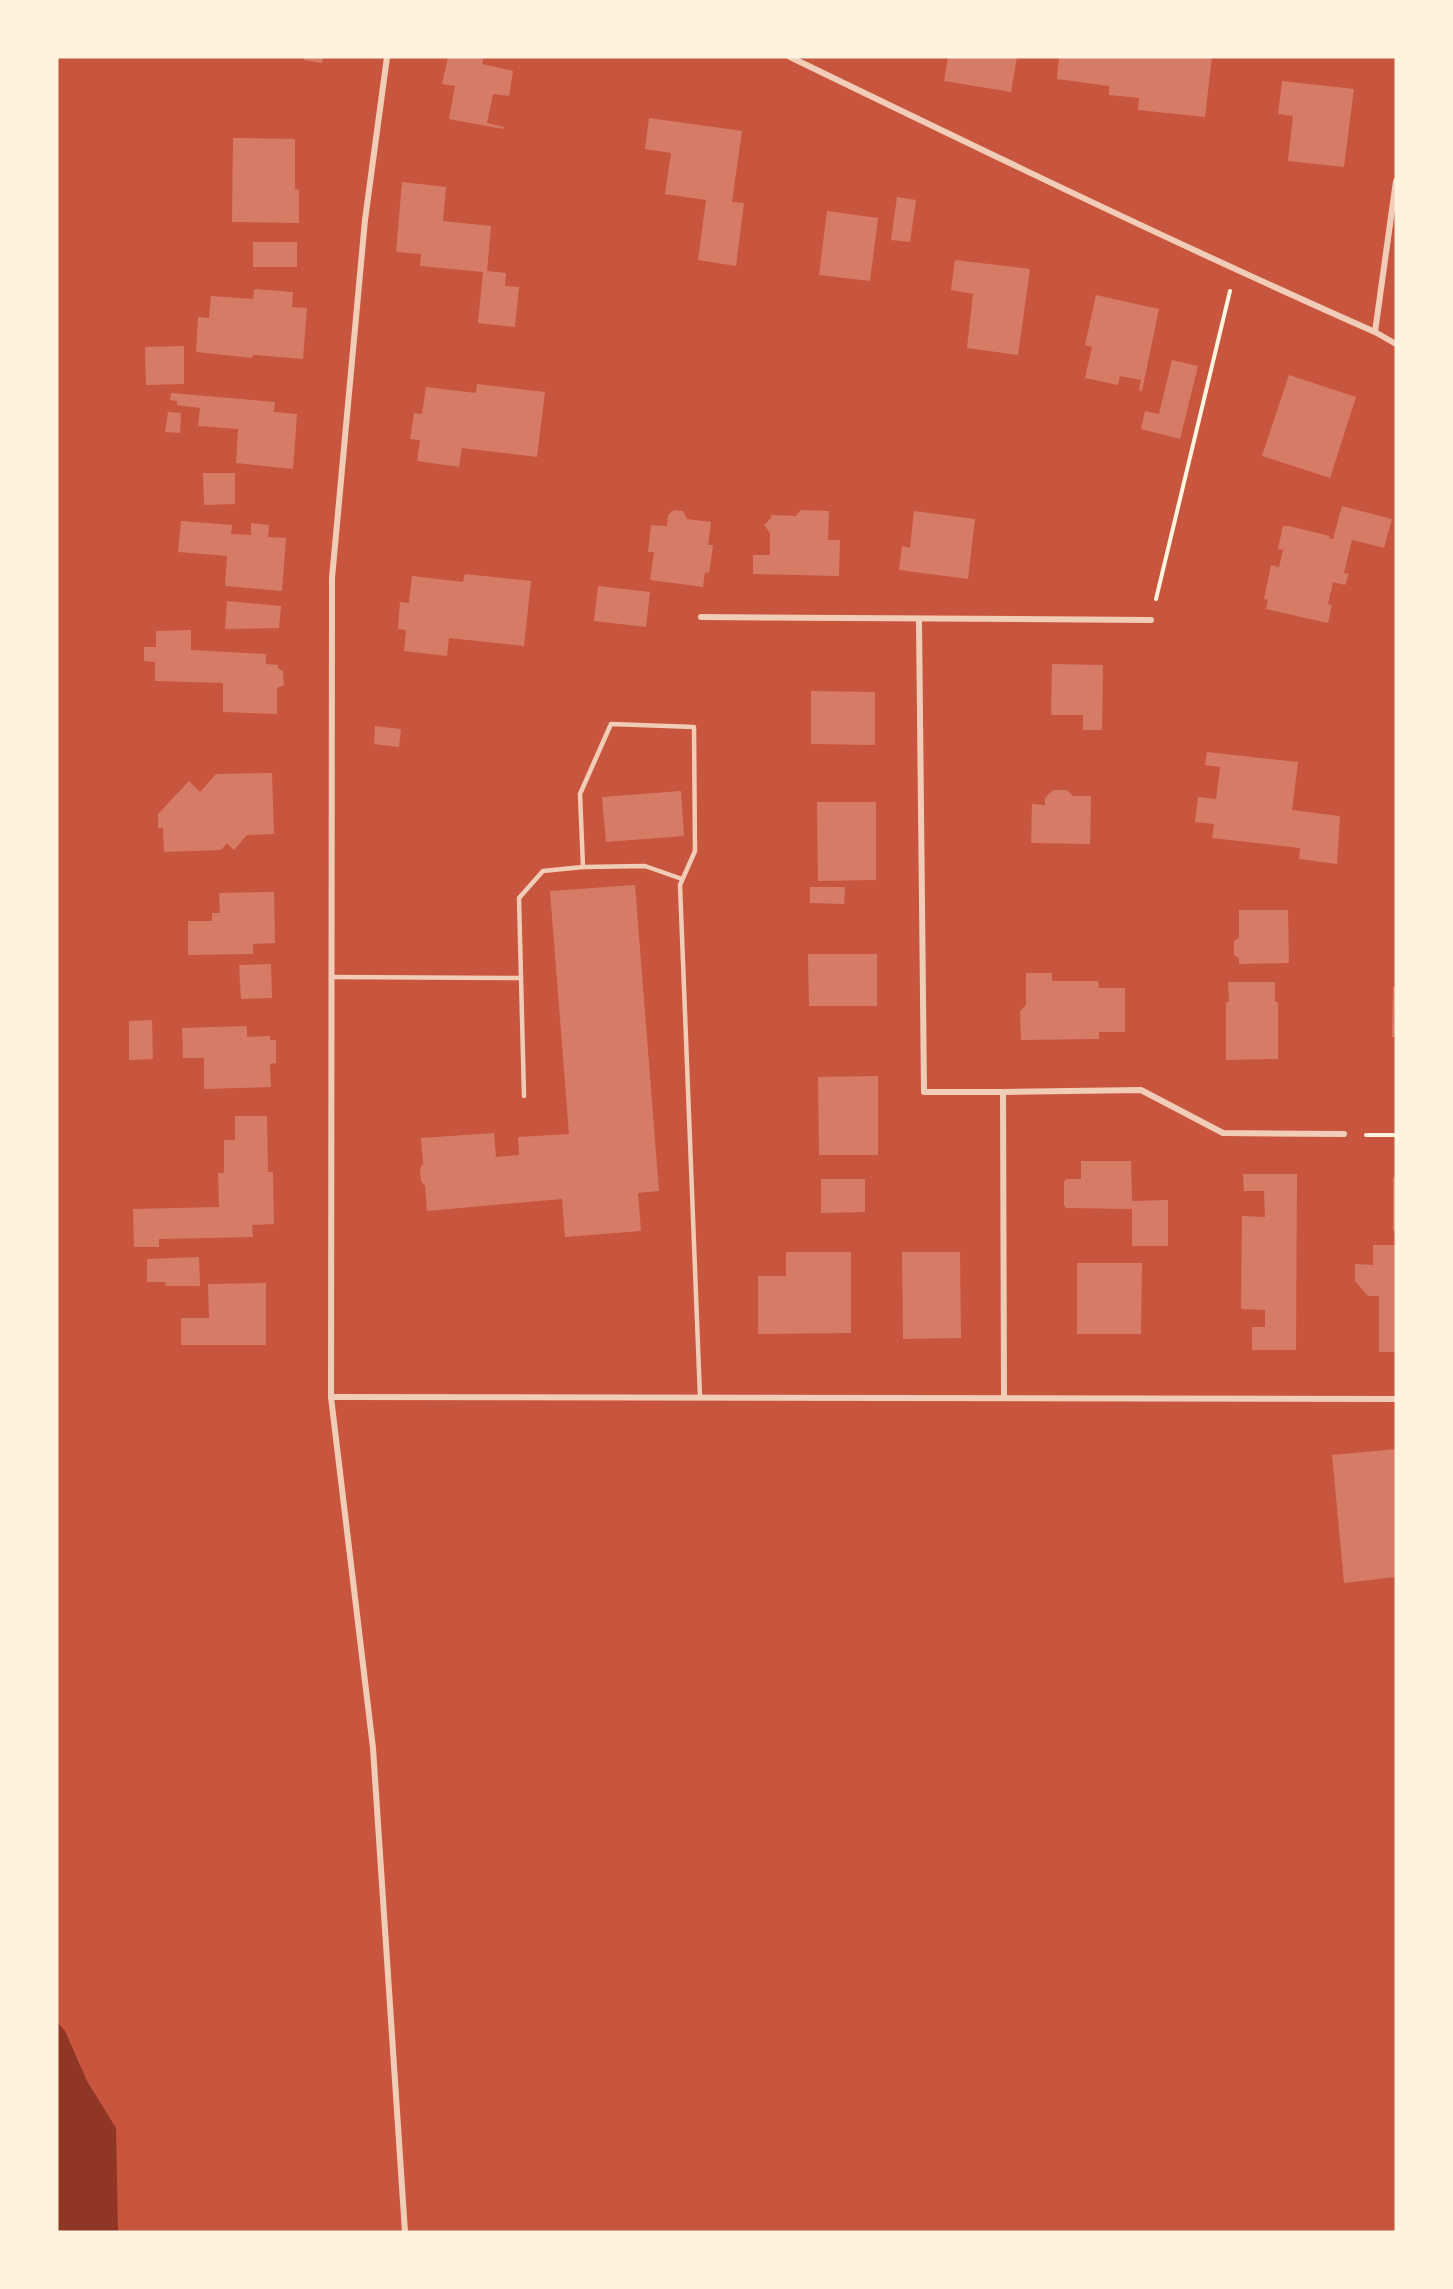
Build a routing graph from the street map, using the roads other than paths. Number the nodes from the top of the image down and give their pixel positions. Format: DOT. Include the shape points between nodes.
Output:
graph roads {
  1 [pos="387,57"];
  2 [pos="790,57"];
  3 [pos="1396,181"];
  4 [pos="1375,332"];
  5 [pos="1396,344"];
  6 [pos="700,617"];
  7 [pos="919,620"];
  8 [pos="1151,620"];
  9 [pos="583,867"];
  10 [pos="682,879"];
  11 [pos="331,977"];
  12 [pos="521,978"];
  13 [pos="1004,1092"];
  14 [pos="524,1096"];
  15 [pos="1344,1134"];
  16 [pos="331,1397"];
  17 [pos="700,1397"];
  18 [pos="1004,1397"];
  19 [pos="1396,1399"];
  20 [pos="405,2232"];
  1 -- 11 [label="street" via="365,220 332,578"];
  2 -- 4 [label="street" via="1235,270"];
  3 -- 4 [label="street"];
  4 -- 5 [label="street"];
  6 -- 7 [label="street"];
  7 -- 8 [label="street"];
  7 -- 13 [label="street" via="924,1092"];
  9 -- 10 [label="lane" via="645,866"];
  9 -- 10 [label="lane" via="580,794 611,724 694,727 695,851"];
  9 -- 12 [label="lane" via="543,871 519,898"];
  10 -- 17 [label="lane"];
  11 -- 12 [label="lane"];
  11 -- 16 [label="street"];
  12 -- 14 [label="lane"];
  13 -- 15 [label="street" via="1141,1090 1223,1132"];
  13 -- 18 [label="street"];
  16 -- 17 [label="street"];
  16 -- 20 [label="street" via="373,1749"];
  17 -- 18 [label="street"];
  18 -- 19 [label="street"];
}
